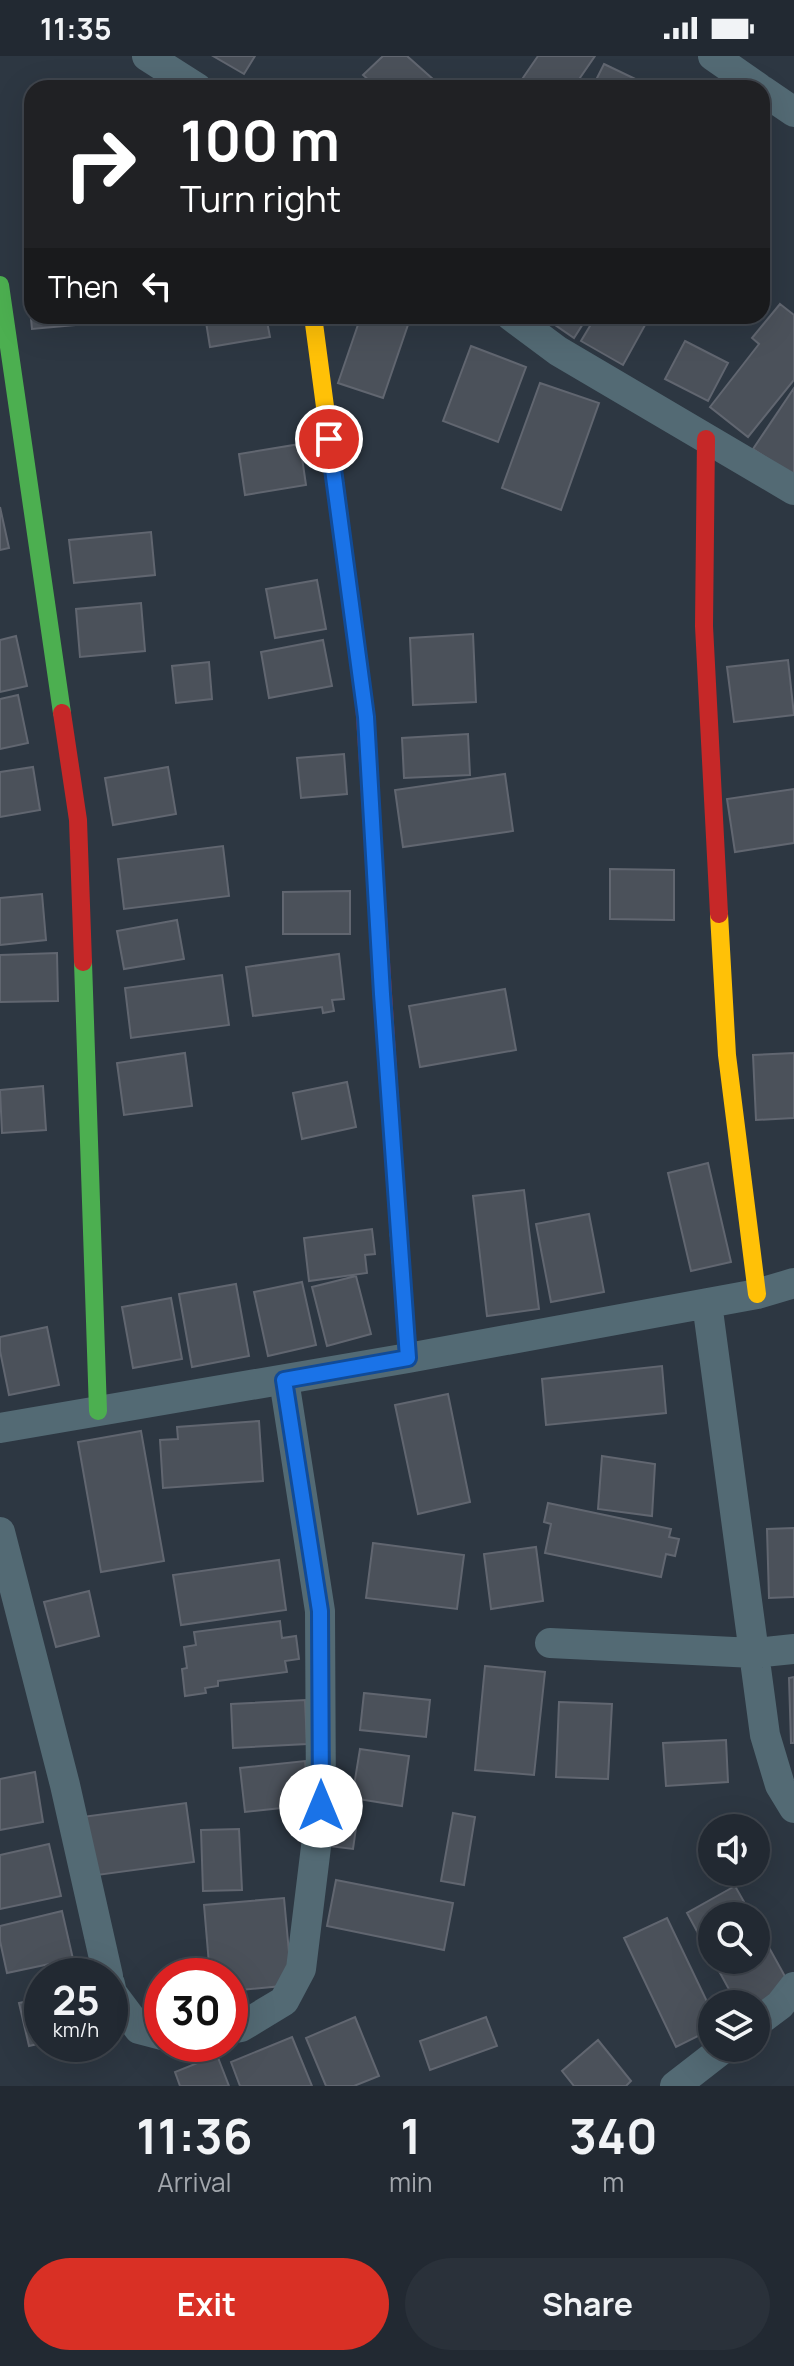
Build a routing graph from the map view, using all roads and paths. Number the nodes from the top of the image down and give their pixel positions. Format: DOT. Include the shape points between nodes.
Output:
graph roads {
  1 [pos="147,56"];
  2 [pos="713,56"];
  3 [pos="184,80"];
  4 [pos="748,80"];
  5 [pos="770,95"];
  6 [pos="794,112"];
  7 [pos="0,285"];
  8 [pos="314,324"];
  9 [pos="522,324"];
  10 [pos="706,439"];
  11 [pos="794,490"];
  12 [pos="794,1283"];
  13 [pos="757,1294"];
  14 [pos="707,1303"];
  15 [pos="408,1358"];
  16 [pos="284,1380"];
  17 [pos="98,1411"];
  18 [pos="0,1428"];
  19 [pos="0,1532"];
  20 [pos="550,1643"];
  21 [pos="794,1649"];
  22 [pos="754,1653"];
  23 [pos="794,1808"];
  24 [pos="104,1958"];
  25 [pos="794,1987"];
  26 [pos="770,2012"];
  27 [pos="128,2014"];
  28 [pos="248,2023"];
  29 [pos="144,2030"];
  30 [pos="706,2062"];
  31 [pos="675,2086"];
  1 -- 3 [label="street"];
  2 -- 4 [label="street"];
  5 -- 6 [label="street"];
  7 -- 17 [label="street" via="78,820"];
  8 -- 15 [label="street" via="366,717"];
  9 -- 10 [label="street"];
  10 -- 11 [label="street"];
  10 -- 13 [label="street" via="704,626 727,1055"];
  12 -- 13 [label="street"];
  13 -- 14 [label="street"];
  14 -- 15 [label="street"];
  14 -- 22 [label="street"];
  15 -- 16 [label="street"];
  16 -- 17 [label="street"];
  16 -- 28 [label="street" via="320,1611 321,1806 301,1969 284,2001"];
  17 -- 18 [label="street"];
  19 -- 24 [label="street"];
  20 -- 22 [label="street"];
  21 -- 22 [label="street"];
  22 -- 23 [label="street" via="765,1735 780,1785"];
  25 -- 26 [label="street"];
  27 -- 29 [label="street"];
  30 -- 31 [label="street"];
}
